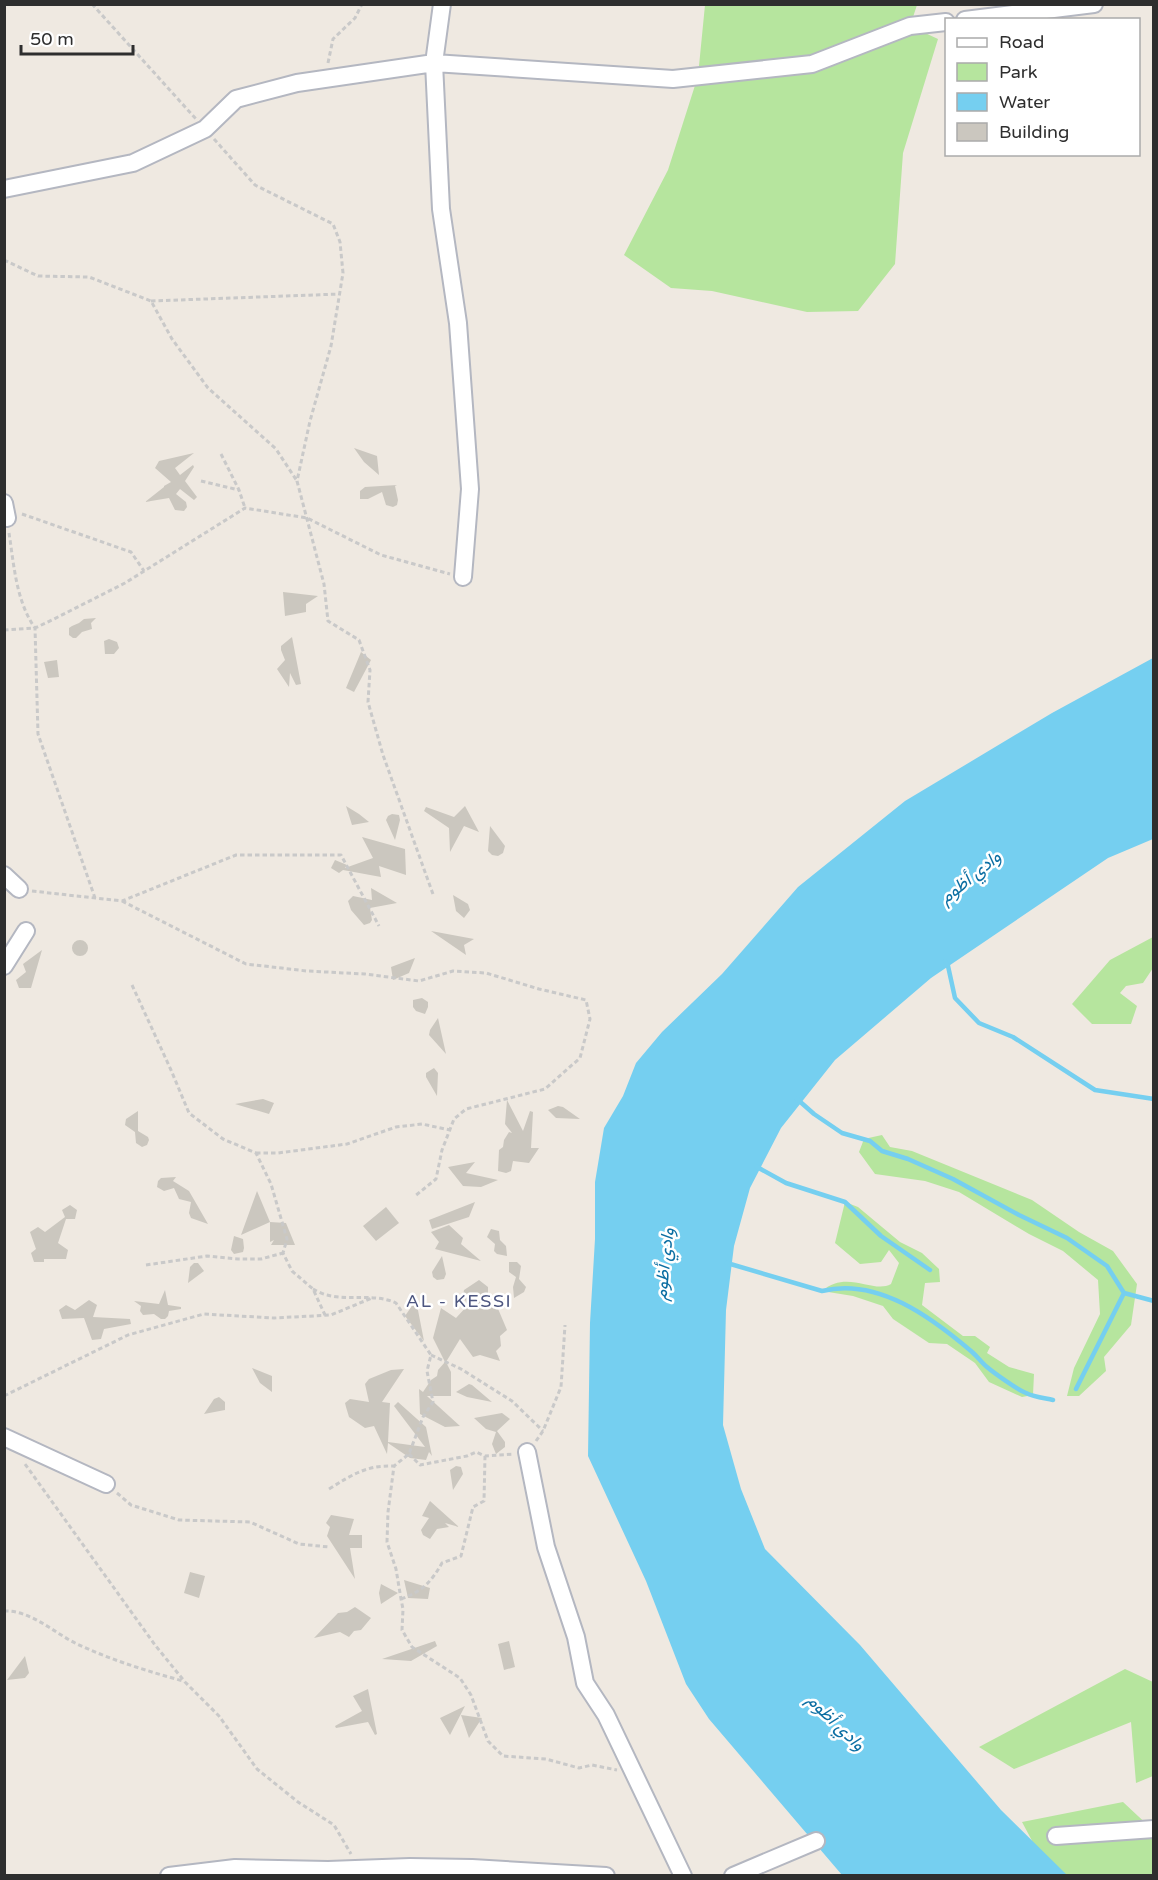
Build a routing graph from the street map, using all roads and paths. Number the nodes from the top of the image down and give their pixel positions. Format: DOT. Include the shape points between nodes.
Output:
graph roads {
  1 [pos="92,4"];
  2 [pos="362,4"];
  3 [pos="442,4"];
  4 [pos="1094,4"];
  5 [pos="981,18"];
  6 [pos="945,22"];
  7 [pos="434,63"];
  8 [pos="324,80"];
  9 [pos="205,129"];
  10 [pos="4,189"];
  11 [pos="4,260"];
  12 [pos="340,294"];
  13 [pos="151,301"];
  14 [pos="221,454"];
  15 [pos="201,481"];
  16 [pos="297,481"];
  17 [pos="239,490"];
  18 [pos="245,508"];
  19 [pos="6,510"];
  20 [pos="307,518"];
  21 [pos="144,571"];
  22 [pos="463,577"];
  23 [pos="35,628"];
  24 [pos="4,630"];
  25 [pos="4,875"];
  26 [pos="19,889"];
  27 [pos="434,897"];
  28 [pos="95,898"];
  29 [pos="122,901"];
  30 [pos="379,926"];
  31 [pos="26,931"];
  32 [pos="4,966"];
  33 [pos="132,985"];
  34 [pos="450,1130"];
  35 [pos="256,1153"];
  36 [pos="415,1196"];
  37 [pos="284,1253"];
  38 [pos="146,1265"];
  39 [pos="313,1289"];
  40 [pos="373,1297"];
  41 [pos="325,1315"];
  42 [pos="565,1325"];
  43 [pos="430,1355"];
  44 [pos="4,1396"];
  45 [pos="543,1431"];
  46 [pos="5,1438"];
  47 [pos="527,1452"];
  48 [pos="409,1454"];
  49 [pos="484,1456"];
  50 [pos="394,1466"];
  51 [pos="106,1484"];
  52 [pos="329,1489"];
  53 [pos="329,1547"];
  54 [pos="401,1599"];
  55 [pos="4,1611"];
  56 [pos="185,1682"];
  57 [pos="635,1777"];
  58 [pos="1154,1829"];
  59 [pos="1056,1836"];
  60 [pos="816,1840"];
  61 [pos="368,1869"];
  62 [pos="169,1875"];
  63 [pos="606,1875"];
  64 [pos="683,1875"];
  65 [pos="733,1875"];
  1 -- 9 [label="path"];
  2 -- 8 [label="path" via="355,18 333,39"];
  3 -- 7 [label="street"];
  4 -- 5 [label="street"];
  6 -- 7 [label="street" via="910,26 812,64 673,79"];
  7 -- 8 [label="street"];
  7 -- 22 [label="street" via="441,208 458,324 470,489"];
  8 -- 9 [label="street" via="236,99"];
  9 -- 10 [label="street" via="133,163"];
  9 -- 12 [label="path" via="255,185 333,224 340,242"];
  11 -- 13 [label="path" via="38,276 89,277"];
  12 -- 13 [label="path"];
  12 -- 16 [label="path"];
  13 -- 16 [label="path" via="172,339 208,388 276,448"];
  14 -- 17 [label="path"];
  15 -- 17 [label="path"];
  16 -- 20 [label="path"];
  17 -- 18 [label="path"];
  18 -- 20 [label="path"];
  18 -- 21 [label="path"];
  19 -- 21 [label="path" via="131,552"];
  19 -- 23 [label="path" via="19,592 26,616"];
  20 -- 22 [label="path" via="381,555"];
  20 -- 27 [label="path" via="324,584 328,621 359,640 370,670 368,702 383,755"];
  21 -- 23 [label="path"];
  23 -- 24 [label="path"];
  23 -- 28 [label="path" via="38,734"];
  25 -- 26 [label="street"];
  26 -- 28 [label="path"];
  28 -- 29 [label="path"];
  29 -- 30 [label="path" via="236,855 341,855"];
  29 -- 34 [label="path" via="246,964 419,981 453,971 486,973 586,1000 590,1019 580,1058 545,1089 466,1109 454,1119"];
  31 -- 32 [label="street"];
  33 -- 35 [label="path" via="189,1113 223,1139"];
  34 -- 35 [label="path" via="422,1124 396,1127 347,1144"];
  34 -- 36 [label="path" via="436,1179"];
  35 -- 37 [label="path" via="271,1184 287,1239"];
  37 -- 38 [label="path" via="238,1259 207,1256"];
  37 -- 39 [label="path" via="292,1270"];
  39 -- 40 [label="path" via="327,1295"];
  39 -- 41 [label="path"];
  40 -- 41 [label="path"];
  40 -- 43 [label="path" via="396,1303"];
  41 -- 44 [label="path" via="274,1318 204,1314 128,1335"];
  42 -- 45 [label="path" via="561,1387"];
  43 -- 45 [label="path" via="461,1368 512,1401"];
  43 -- 48 [label="path" via="427,1371 433,1402"];
  45 -- 47 [label="path"];
  46 -- 51 [label="street"];
  46 -- 56 [label="path"];
  47 -- 49 [label="path"];
  47 -- 57 [label="street" via="546,1547 576,1637 582,1676 606,1715"];
  48 -- 49 [label="path" via="420,1465 476,1452"];
  48 -- 50 [label="path"];
  49 -- 54 [label="path" via="484,1501 473,1507 462,1556 442,1563 432,1580"];
  50 -- 52 [label="path" via="358,1471"];
  50 -- 54 [label="path" via="387,1542"];
  51 -- 53 [label="path" via="131,1505 179,1520 250,1522 299,1544"];
  54 -- 57 [label="path" via="402,1630 412,1647 460,1678 471,1695 488,1741 503,1756 546,1759 579,1768 607,1767"];
  55 -- 56 [label="path" via="35,1619 75,1643 129,1666"];
  56 -- 61 [label="path" via="219,1716 257,1769 334,1825 349,1852"];
  57 -- 64 [label="street"];
  58 -- 59 [label="street"];
  60 -- 65 [label="street"];
  61 -- 62 [label="street" via="235,1868"];
  61 -- 63 [label="street" via="472,1868"];
}
